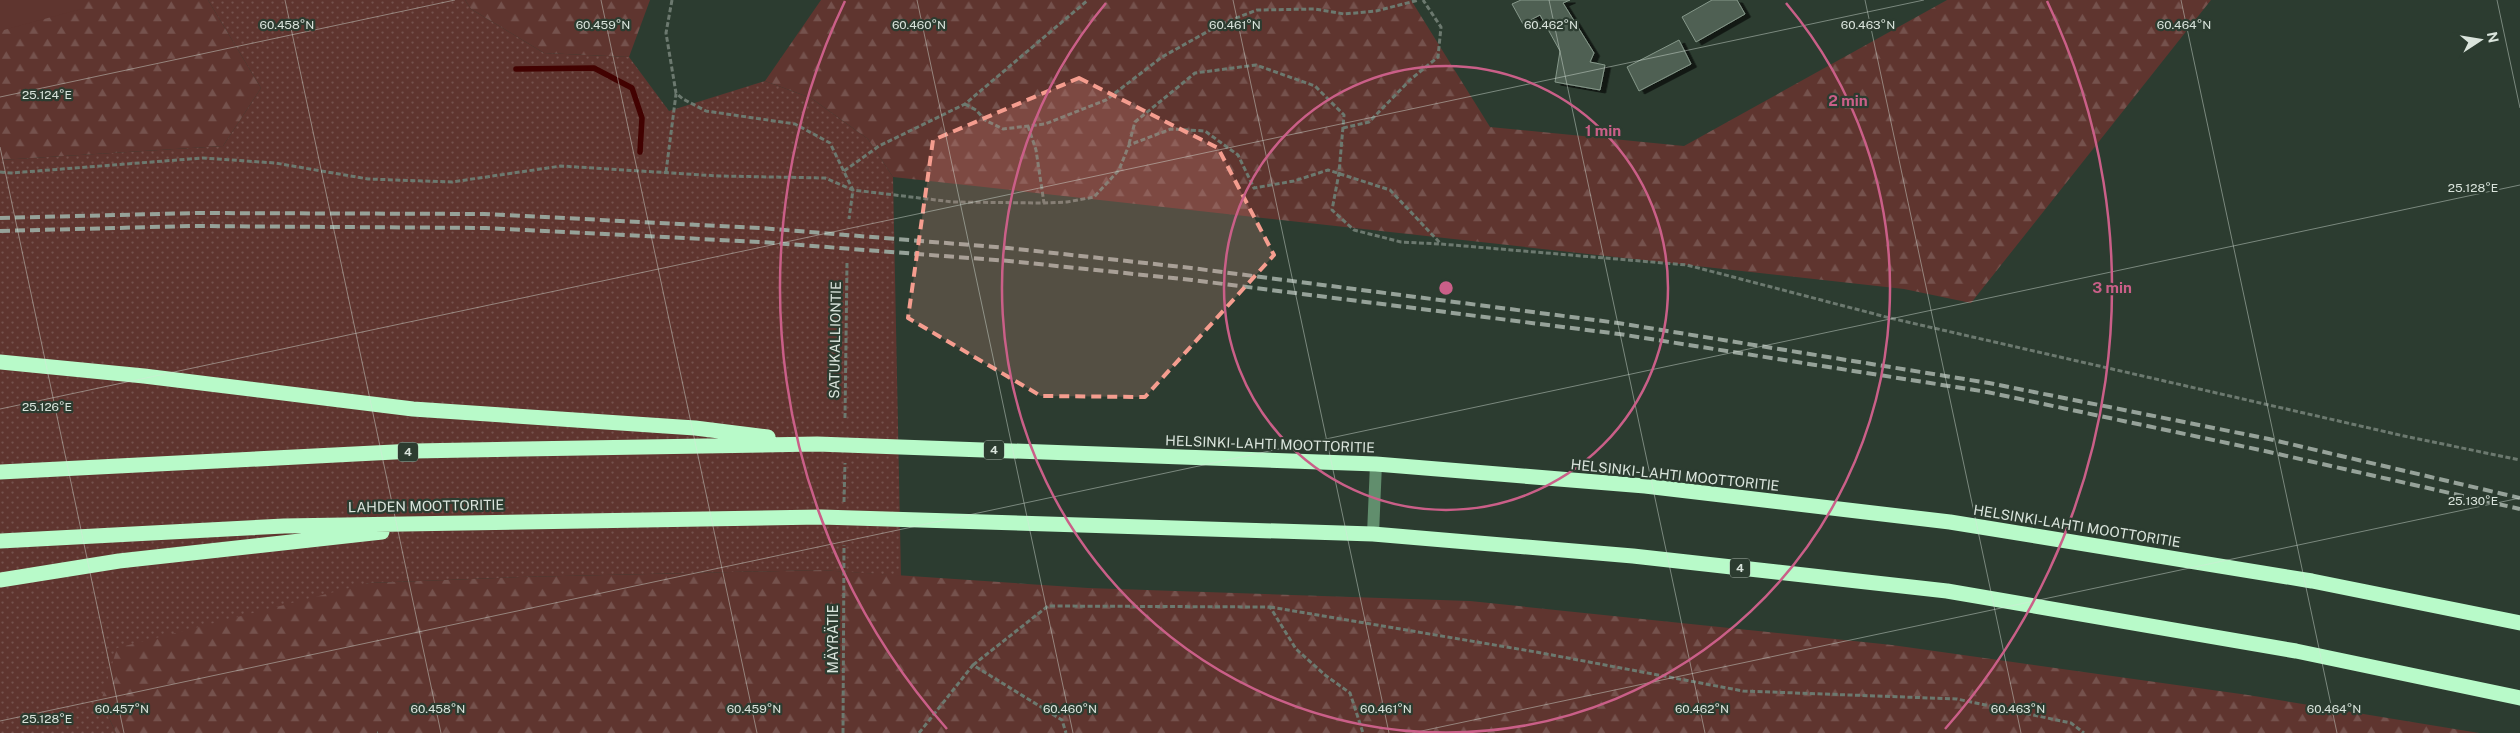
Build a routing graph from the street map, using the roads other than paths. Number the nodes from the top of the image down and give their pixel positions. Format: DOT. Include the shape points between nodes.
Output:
graph roads {
  1 [pos="0,362"];
  2 [pos="817,444"];
  3 [pos="1376,464"];
  4 [pos="0,472"];
  5 [pos="488,521"];
  6 [pos="1373,534"];
  7 [pos="0,541"];
  8 [pos="0,580"];
  9 [pos="2520,623"];
  10 [pos="2520,698"];
  1 -- 2 [label="highway" via="413,409 695,428"];
  2 -- 3 [label="highway, HELSINKI-LAHTI MOOTTORITIE / 4"];
  2 -- 4 [label="highway, 4" via="414,452"];
  3 -- 6 [label="lane"];
  3 -- 9 [label="highway, HELSINKI-LAHTI MOOTTORITIE / 4" via="1645,486 1950,522 2312,581"];
  5 -- 6 [label="highway, LAHDEN MOOTTORITIE / 4" via="821,517"];
  5 -- 7 [label="highway, LAHDEN MOOTTORITIE / 4" via="284,526"];
  5 -- 8 [label="highway" via="119,561"];
  6 -- 10 [label="highway, 4" via="1633,556 1947,591 2296,651"];
}
